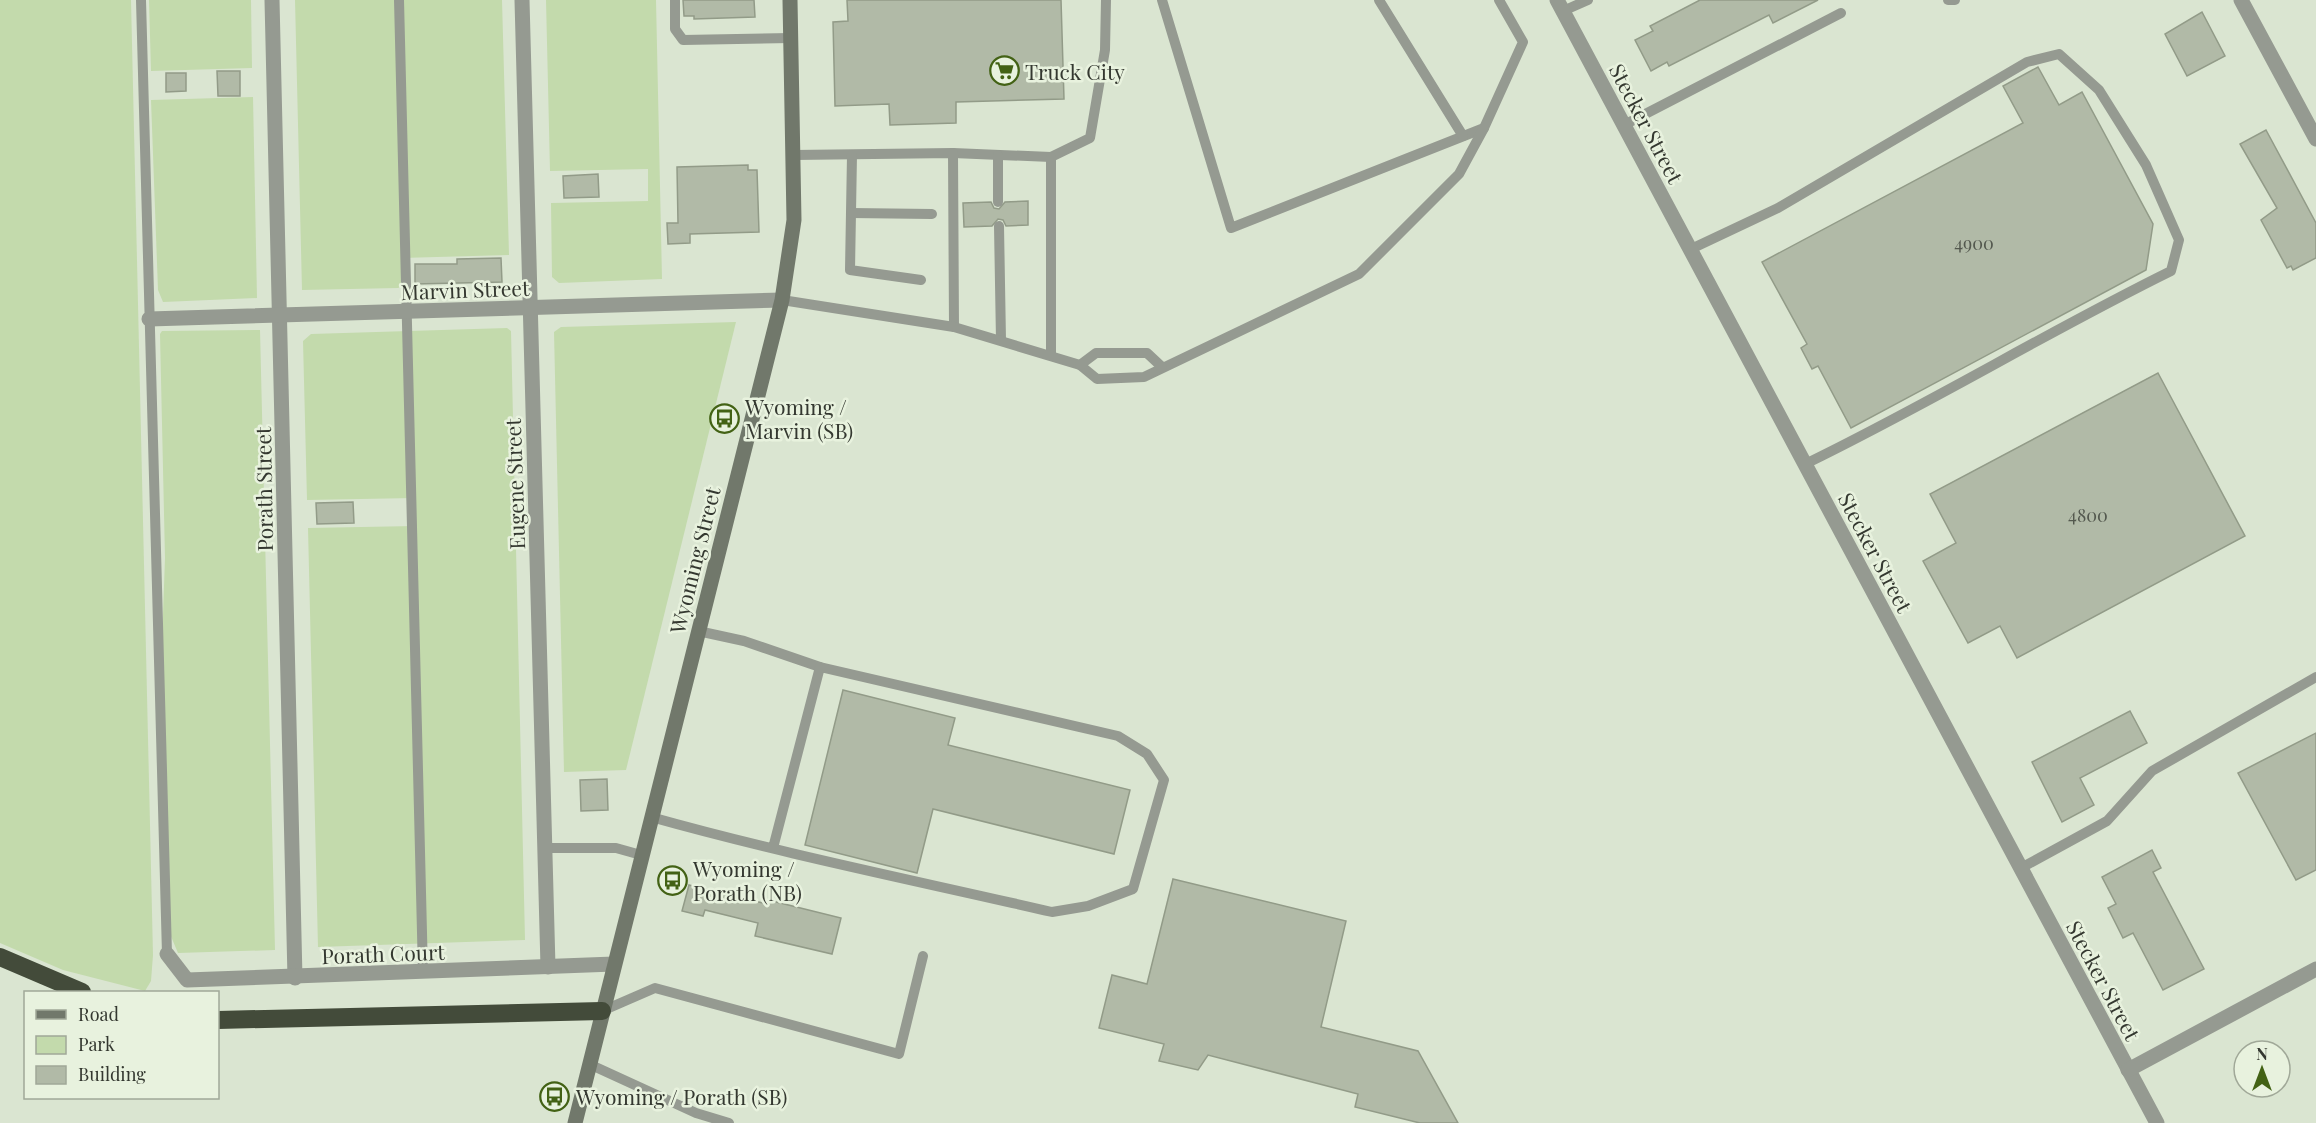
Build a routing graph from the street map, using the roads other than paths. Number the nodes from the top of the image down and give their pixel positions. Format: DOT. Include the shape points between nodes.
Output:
graph roads {
  1 [pos="141,0"];
  2 [pos="272,0"];
  3 [pos="399,0"];
  4 [pos="522,0"];
  5 [pos="675,0"];
  6 [pos="790,0"];
  7 [pos="1106,0"];
  8 [pos="1162,0"];
  9 [pos="1380,0"];
  10 [pos="1499,0"];
  11 [pos="1588,0"];
  12 [pos="1948,0"];
  13 [pos="1955,0"];
  14 [pos="2241,0"];
  15 [pos="1560,5"];
  16 [pos="1841,13"];
  17 [pos="791,38"];
  18 [pos="1624,125"];
  19 [pos="1484,128"];
  20 [pos="1463,136"];
  21 [pos="2316,140"];
  22 [pos="953,153"];
  23 [pos="852,155"];
  24 [pos="998,155"];
  25 [pos="794,156"];
  26 [pos="1051,157"];
  27 [pos="998,202"];
  28 [pos="851,213"];
  29 [pos="932,214"];
  30 [pos="999,226"];
  31 [pos="1690,249"];
  32 [pos="921,280"];
  33 [pos="782,300"];
  34 [pos="530,308"];
  35 [pos="407,312"];
  36 [pos="280,316"];
  37 [pos="149,319"];
  38 [pos="954,327"];
  39 [pos="1001,340"];
  40 [pos="1051,355"];
  41 [pos="1080,365"];
  42 [pos="1162,367"];
  43 [pos="1805,464"];
  44 [pos="698,631"];
  45 [pos="820,667"];
  46 [pos="2316,677"];
  47 [pos="651,817"];
  48 [pos="544,848"];
  49 [pos="773,848"];
  50 [pos="641,855"];
  51 [pos="2021,868"];
  52 [pos="167,954"];
  53 [pos="923,956"];
  54 [pos="0,957"];
  55 [pos="614,964"];
  56 [pos="548,967"];
  57 [pos="2316,969"];
  58 [pos="423,973"];
  59 [pos="295,978"];
  60 [pos="77,991"];
  61 [pos="602,1011"];
  62 [pos="219,1020"];
  63 [pos="590,1064"];
  64 [pos="2128,1070"];
  65 [pos="575,1123"];
  66 [pos="729,1123"];
  67 [pos="2157,1123"];
  1 -- 37 [label="lane"];
  2 -- 36 [label="street, Porath Street"];
  3 -- 35 [label="lane"];
  4 -- 34 [label="street, Eugene Street"];
  5 -- 17 [label="lane" via="675,29 682,40"];
  6 -- 17 [label="main road, Wyoming Street"];
  7 -- 26 [label="lane" via="1105,50 1090,138"];
  8 -- 20 [label="lane" via="1232,228"];
  9 -- 20 [label="lane"];
  10 -- 19 [label="lane" via="1523,42"];
  11 -- 15 [label="lane"];
  12 -- 13 [label="lane"];
  14 -- 21 [label="street"];
  15 -- 18 [label="street, Stecker Street"];
  16 -- 18 [label="lane"];
  17 -- 25 [label="main road, Wyoming Street"];
  18 -- 31 [label="street, Stecker Street"];
  19 -- 20 [label="lane"];
  19 -- 42 [label="lane" via="1459,174 1359,274"];
  22 -- 23 [label="lane"];
  22 -- 24 [label="lane"];
  22 -- 38 [label="lane"];
  23 -- 25 [label="lane"];
  23 -- 28 [label="lane"];
  24 -- 26 [label="lane"];
  24 -- 27 [label="lane"];
  25 -- 33 [label="main road, Wyoming Street" via="794,220"];
  26 -- 40 [label="lane"];
  28 -- 29 [label="lane"];
  28 -- 32 [label="lane" via="850,270"];
  30 -- 39 [label="lane"];
  31 -- 43 [label="street, Stecker Street"];
  31 -- 43 [label="lane" via="1778,208 2027,62 2059,54 2100,90 2146,165 2179,240 2171,272"];
  33 -- 34 [label="street, Marvin Street"];
  33 -- 38 [label="lane"];
  33 -- 44 [label="main road, Wyoming Street"];
  34 -- 35 [label="street, Marvin Street"];
  34 -- 48 [label="street, Eugene Street"];
  35 -- 36 [label="street, Marvin Street"];
  35 -- 58 [label="lane"];
  36 -- 37 [label="street, Marvin Street"];
  36 -- 59 [label="street, Porath Street"];
  37 -- 52 [label="lane"];
  38 -- 39 [label="lane"];
  39 -- 40 [label="lane"];
  40 -- 41 [label="lane"];
  41 -- 42 [label="lane" via="1097,379 1144,377"];
  41 -- 42 [label="lane" via="1096,352 1147,353"];
  43 -- 51 [label="street, Stecker Street"];
  44 -- 45 [label="lane" via="744,641"];
  44 -- 47 [label="main road, Wyoming Street"];
  45 -- 49 [label="lane"];
  45 -- 49 [label="lane" via="1118,736 1147,754 1164,780 1133,889 1088,906 1052,912"];
  46 -- 51 [label="lane" via="2152,771 2108,821"];
  47 -- 49 [label="lane"];
  47 -- 50 [label="main road, Wyoming Street"];
  48 -- 50 [label="lane" via="616,848"];
  48 -- 56 [label="street, Eugene Street"];
  50 -- 55 [label="main road, Wyoming Street"];
  51 -- 64 [label="street, Stecker Street"];
  52 -- 59 [label="street, Porath Court" via="187,980"];
  53 -- 61 [label="lane" via="899,1054 655,988"];
  54 -- 60 [label="highway"];
  55 -- 56 [label="street, Porath Court"];
  55 -- 61 [label="main road, Wyoming Street"];
  56 -- 58 [label="street, Porath Court"];
  57 -- 64 [label="street"];
  58 -- 59 [label="street, Porath Court"];
  61 -- 62 [label="highway"];
  61 -- 63 [label="main road, Wyoming Street"];
  63 -- 65 [label="main road, Wyoming Street"];
  63 -- 66 [label="lane" via="696,1113"];
  64 -- 67 [label="street, Stecker Street"];
}
